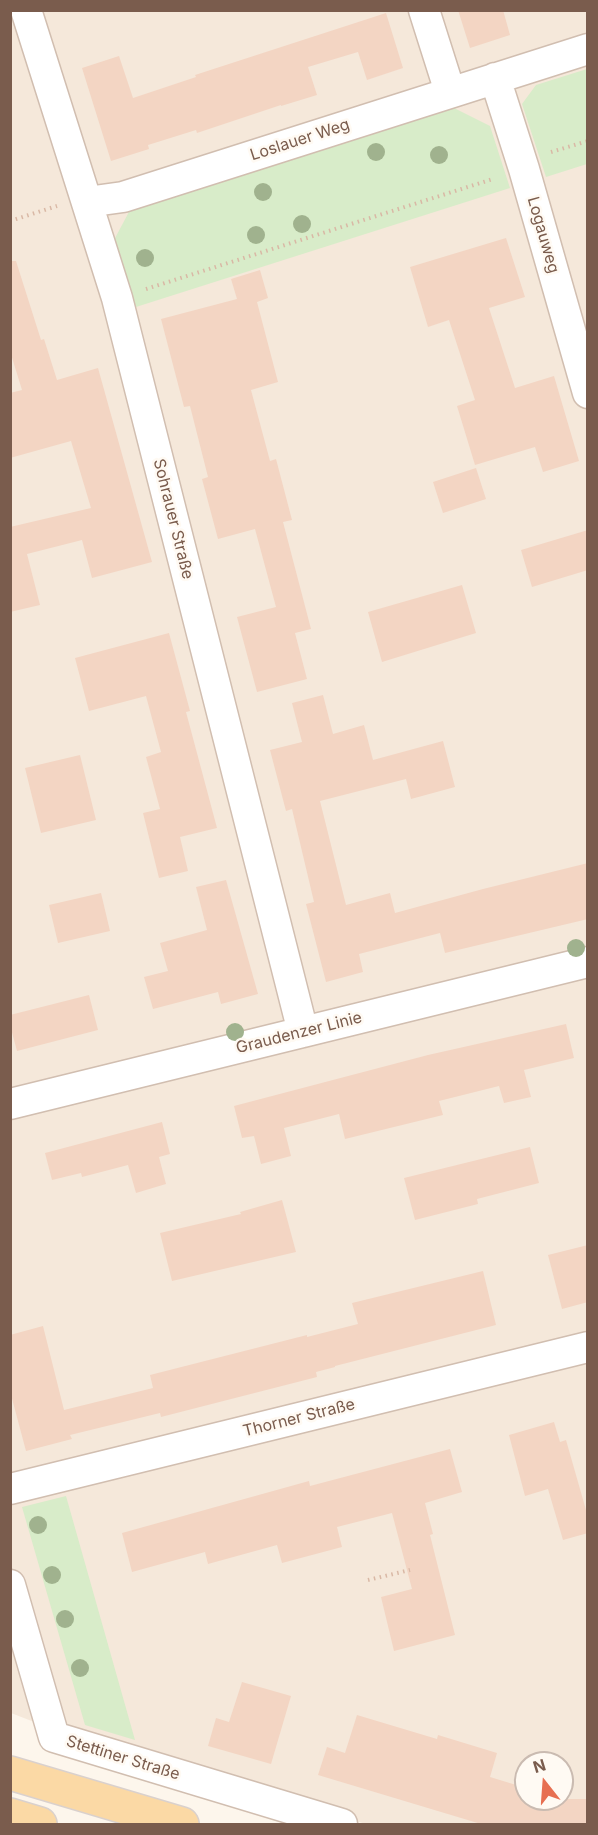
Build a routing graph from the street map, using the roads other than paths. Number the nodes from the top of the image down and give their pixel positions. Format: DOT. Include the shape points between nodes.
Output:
graph roads {
  1 [pos="26,10"];
  2 [pos="424,10"];
  3 [pos="588,49"];
  4 [pos="495,78"];
  5 [pos="450,92"];
  6 [pos="87,202"];
  7 [pos="588,393"];
  8 [pos="588,962"];
  9 [pos="303,1032"];
  10 [pos="10,1104"];
  11 [pos="588,1347"];
  12 [pos="10,1489"];
  13 [pos="10,1585"];
  14 [pos="10,1773"];
  15 [pos="10,1815"];
  16 [pos="40,1824"];
  17 [pos="182,1824"];
  18 [pos="342,1824"];
  1 -- 6 [label="street, Sohrauer Straße"];
  2 -- 5 [label="street"];
  3 -- 4 [label="street, Loslauer Weg"];
  4 -- 5 [label="street, Loslauer Weg"];
  4 -- 7 [label="street, Logauweg"];
  5 -- 6 [label="street, Loslauer Weg" via="123,197"];
  6 -- 9 [label="street, Sohrauer Straße" via="117,298"];
  8 -- 9 [label="street, Graudenzer Linie"];
  9 -- 10 [label="street, Graudenzer Linie"];
  11 -- 12 [label="street, Thorner Straße"];
  13 -- 18 [label="street, Stettiner Straße" via="54,1737"];
  14 -- 17 [label="main road"];
  15 -- 16 [label="main road"];
}
